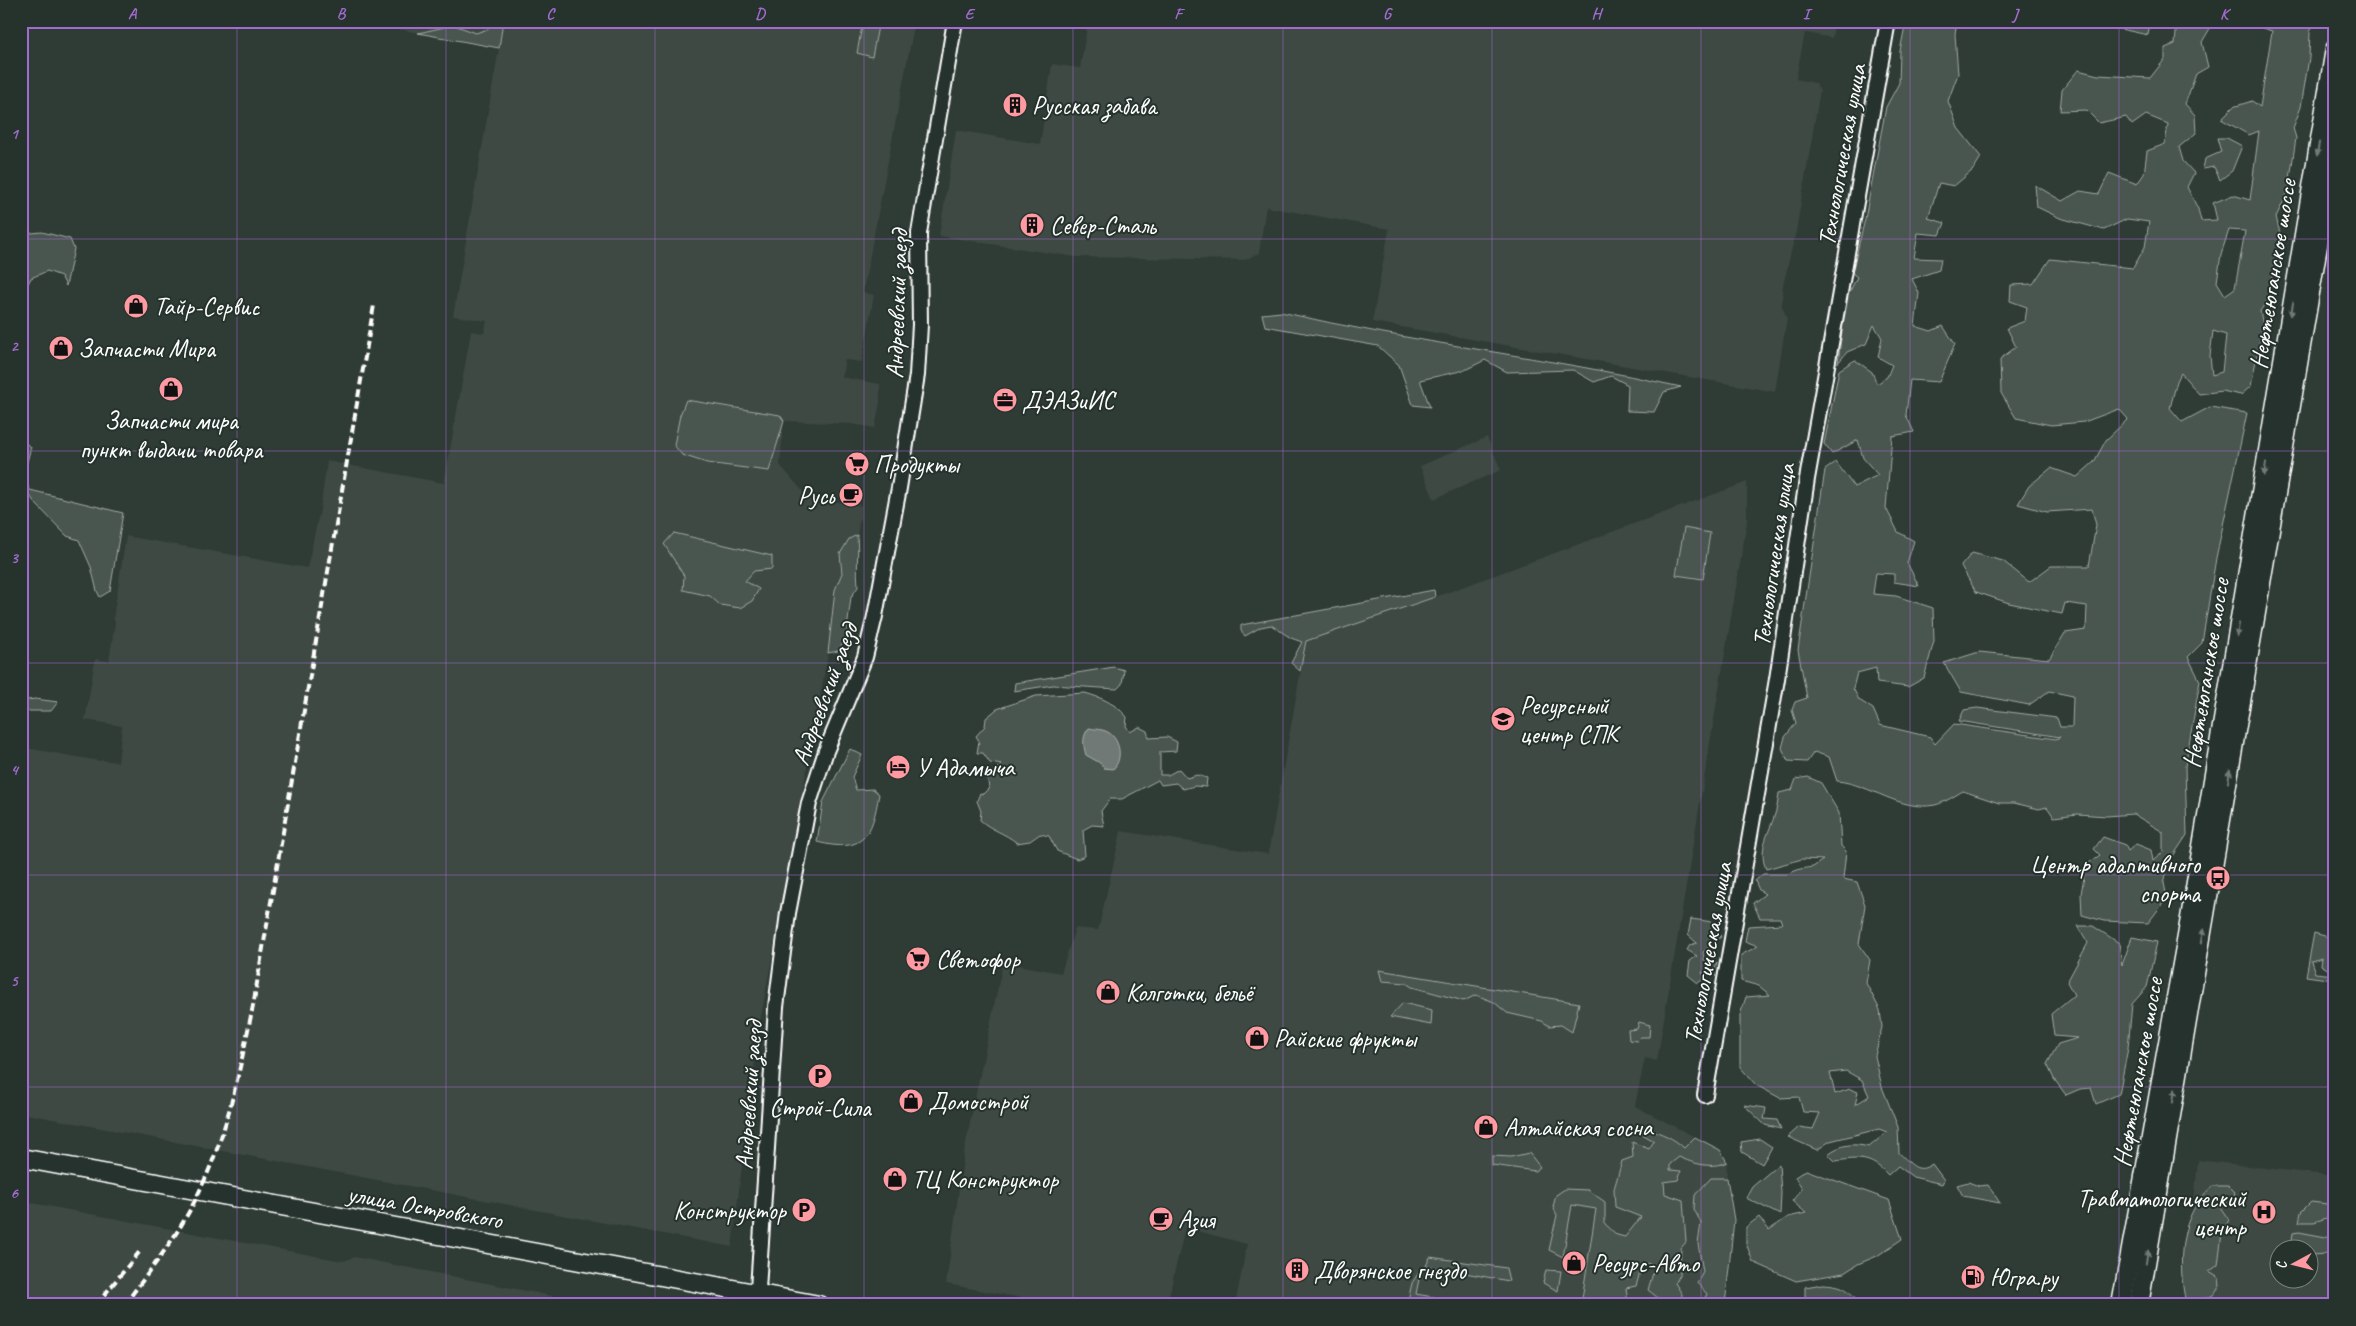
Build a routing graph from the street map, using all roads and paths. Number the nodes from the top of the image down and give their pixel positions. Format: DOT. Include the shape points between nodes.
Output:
graph roads {
  1 [pos="955,21"];
  2 [pos="1888,21"];
  3 [pos="2335,49"];
  4 [pos="2335,145"];
  5 [pos="1705,1095"];
  6 [pos="21,1158"];
  7 [pos="758,1299"];
  8 [pos="819,1305"];
  9 [pos="2121,1305"];
  10 [pos="2139,1305"];
  1 -- 7 [label="street, Андреевский заезд" via="919,233 917,375 899,488 865,657 826,751 810,803 788,913 776,1007"];
  2 -- 5 [label="street, Технологическая улица" via="1808,469 1778,679"];
  3 -- 9 [label="main road, Нефтеюганское шоссе, one-way" via="2187,936"];
  10 -- 4 [label="main road, Нефтеюганское шоссе, one-way"];
  6 -- 7 [label="main road, улица Островского"];
  7 -- 8 [label="main road, улица Островского"];
}
